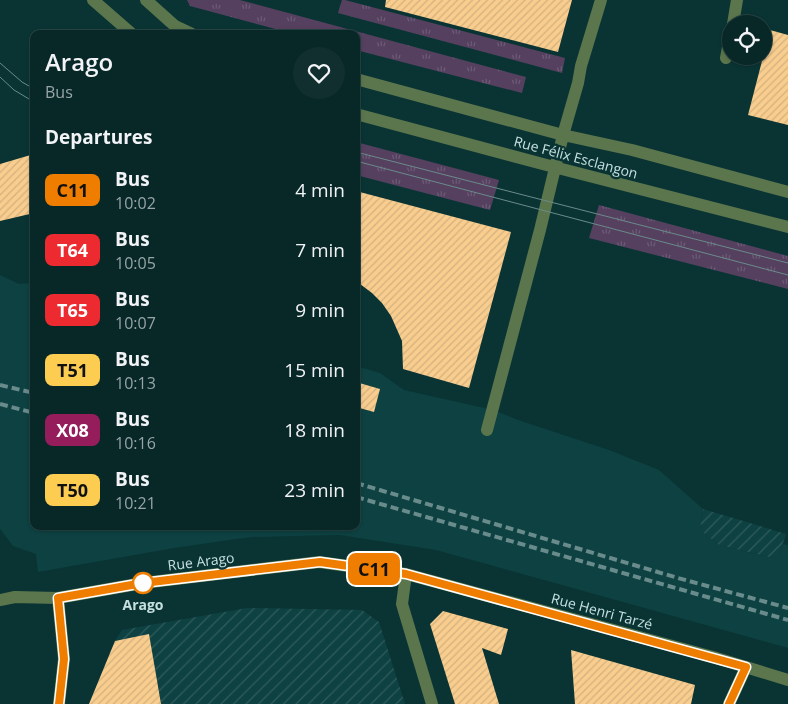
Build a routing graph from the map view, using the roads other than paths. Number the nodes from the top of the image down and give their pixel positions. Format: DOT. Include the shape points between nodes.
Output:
graph roads {
  1 [pos="94,0"];
  2 [pos="146,0"];
  3 [pos="601,0"];
  4 [pos="737,0"];
  5 [pos="734,15"];
  6 [pos="128,30"];
  7 [pos="184,30"];
  8 [pos="360,80"];
  9 [pos="360,115"];
  10 [pos="563,135"];
  11 [pos="554,167"];
  12 [pos="788,192"];
  13 [pos="788,227"];
  14 [pos="487,430"];
  15 [pos="406,574"];
  16 [pos="58,598"];
  17 [pos="0,600"];
  18 [pos="746,667"];
  19 [pos="788,680"];
  20 [pos="59,704"];
  21 [pos="432,704"];
  22 [pos="729,704"];
  1 -- 6 [label="street"];
  2 -- 7 [label="street"];
  3 -- 10 [label="street"];
  4 -- 5 [label="street"];
  8 -- 10 [label="street, Rue Félix Esclangon"];
  9 -- 11 [label="street, Rue Félix Esclangon"];
  10 -- 11 [label="street"];
  10 -- 12 [label="street, Rue Félix Esclangon"];
  11 -- 13 [label="street, Rue Félix Esclangon"];
  11 -- 14 [label="street"];
  15 -- 16 [label="street, Rue Arago" via="320,562 143,583"];
  15 -- 18 [label="street, Rue Henri Tarzé"];
  15 -- 21 [label="street" via="402,604"];
  16 -- 17 [label="street, Rue Arago"];
  16 -- 20 [label="street" via="64,659"];
  18 -- 19 [label="street, Rue Henri Tarzé"];
  18 -- 22 [label="street"];
}
